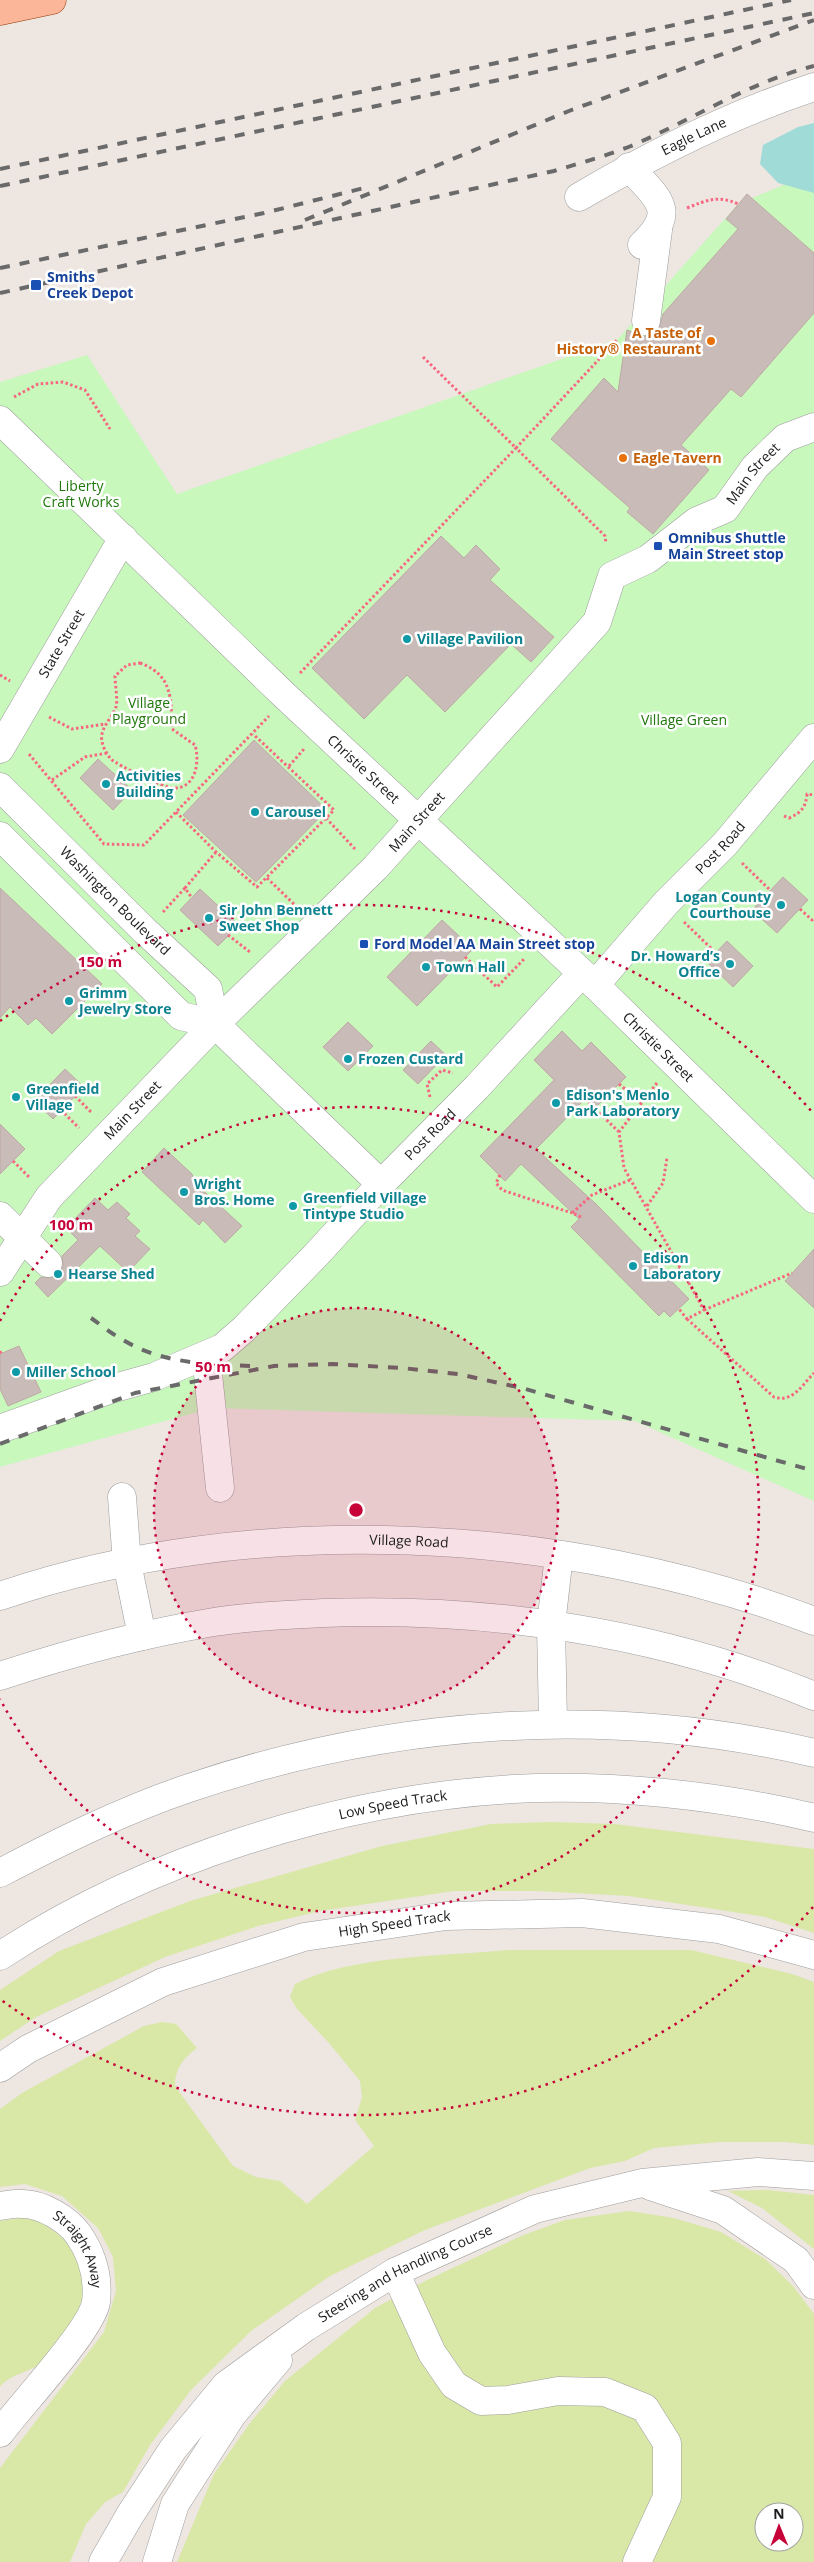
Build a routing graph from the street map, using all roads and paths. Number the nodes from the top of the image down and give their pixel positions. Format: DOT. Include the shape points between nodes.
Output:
graph roads {
  1 [pos="10,0"];
  2 [pos="52,0"];
  3 [pos="0,3"];
  4 [pos="0,11"];
  5 [pos="814,88"];
  6 [pos="629,168"];
  7 [pos="579,196"];
  8 [pos="738,204"];
  9 [pos="654,230"];
  10 [pos="646,321"];
  11 [pos="618,339"];
  12 [pos="423,357"];
  13 [pos="4,410"];
  14 [pos="814,427"];
  15 [pos="110,429"];
  16 [pos="516,448"];
  17 [pos="123,538"];
  18 [pos="606,543"];
  19 [pos="276,704"];
  20 [pos="48,716"];
  21 [pos="105,724"];
  22 [pos="253,734"];
  23 [pos="13,750"];
  24 [pos="810,750"];
  25 [pos="107,754"];
  26 [pos="52,780"];
  27 [pos="0,787"];
  28 [pos="807,794"];
  29 [pos="814,795"];
  30 [pos="176,812"];
  31 [pos="326,818"];
  32 [pos="418,821"];
  33 [pos="0,836"];
  34 [pos="725,844"];
  35 [pos="355,849"];
  36 [pos="216,852"];
  37 [pos="267,878"];
  38 [pos="185,888"];
  39 [pos="770,890"];
  40 [pos="192,898"];
  41 [pos="666,903"];
  42 [pos="299,909"];
  43 [pos="800,909"];
  44 [pos="161,914"];
  45 [pos="814,918"];
  46 [pos="228,935"];
  47 [pos="545,938"];
  48 [pos="716,953"];
  49 [pos="252,954"];
  50 [pos="465,957"];
  51 [pos="588,979"];
  52 [pos="215,1024"];
  53 [pos="673,1063"];
  54 [pos="456,1074"];
  55 [pos="618,1084"];
  56 [pos="585,1099"];
  57 [pos="432,1100"];
  58 [pos="642,1103"];
  59 [pos="619,1132"];
  60 [pos="667,1158"];
  61 [pos="500,1175"];
  62 [pos="630,1180"];
  63 [pos="380,1184"];
  64 [pos="814,1199"];
  65 [pos="647,1206"];
  66 [pos="572,1213"];
  67 [pos="0,1216"];
  68 [pos="581,1217"];
  69 [pos="23,1238"];
  70 [pos="48,1263"];
  71 [pos="0,1272"];
  72 [pos="792,1273"];
  73 [pos="679,1309"];
  74 [pos="704,1310"];
  75 [pos="687,1319"];
  76 [pos="206,1355"];
  77 [pos="814,1373"];
  78 [pos="0,1430"];
  79 [pos="220,1488"];
  80 [pos="122,1497"];
  81 [pos="559,1555"];
  82 [pos="127,1563"];
  83 [pos="0,1596"];
  84 [pos="814,1621"];
  85 [pos="551,1625"];
  86 [pos="142,1636"];
  87 [pos="0,1676"];
  88 [pos="814,1696"];
  89 [pos="552,1723"];
  90 [pos="814,1753"];
  91 [pos="814,1818"];
  92 [pos="0,1873"];
  93 [pos="814,1955"];
  94 [pos="0,1956"];
  95 [pos="0,2068"];
  96 [pos="814,2176"];
  97 [pos="642,2183"];
  98 [pos="0,2206"];
  99 [pos="394,2272"];
  100 [pos="814,2285"];
  101 [pos="306,2327"];
  102 [pos="0,2433"];
  103 [pos="103,2562"];
  104 [pos="158,2562"];
  105 [pos="638,2562"];
  1 -- 3 [label="main road"];
  2 -- 4 [label="main road"];
  5 -- 6 [label="street, Eagle Lane" via="738,116"];
  6 -- 7 [label="street, Eagle Lane"];
  6 -- 9 [label="street" via="659,201"];
  8 -- 9 [label="path" via="725,198 712,198 684,210"];
  9 -- 10 [label="street"];
  11 -- 16 [label="path"];
  12 -- 16 [label="path"];
  13 -- 15 [label="path" via="38,384 63,382 85,390"];
  13 -- 17 [label="street, Christie Street"];
  14 -- 32 [label="street, Main Street" via="779,444 755,467 725,509 698,521 648,559 612,576 597,622"];
  16 -- 18 [label="path" via="605,536"];
  16 -- 19 [label="path"];
  17 -- 19 [label="street, Christie Street"];
  17 -- 23 [label="street, State Street"];
  19 -- 22 [label="path"];
  19 -- 32 [label="street, Christie Street"];
  20 -- 21 [label="path" via="72,729"];
  21 -- 25 [label="path" via="102,744"];
  21 -- 25 [label="path" via="116,707 115,676 127,665 140,663 152,667 165,678 171,703 172,730 195,745 198,756 193,779 172,788 148,779"];
  22 -- 30 [label="path"];
  22 -- 31 [label="path" via="334,810"];
  23 -- 26 [label="path"];
  24 -- 34 [label="street, Post Road"];
  25 -- 26 [label="path" via="84,757"];
  26 -- 30 [label="path" via="104,844 144,845"];
  27 -- 52 [label="street, Washington Boulevard" via="208,989"];
  28 -- 29 [label="path"];
  30 -- 36 [label="path"];
  31 -- 35 [label="path"];
  31 -- 37 [label="path"];
  32 -- 47 [label="street, Christie Street"];
  32 -- 52 [label="street, Main Street" via="375,868"];
  33 -- 52 [label="street" via="182,1016"];
  34 -- 39 [label="path"];
  34 -- 41 [label="street, Post Road"];
  36 -- 37 [label="path" via="257,888"];
  36 -- 38 [label="path"];
  37 -- 42 [label="path"];
  38 -- 40 [label="path"];
  38 -- 44 [label="path"];
  41 -- 48 [label="path"];
  41 -- 51 [label="street, Post Road"];
  43 -- 45 [label="path" via="812,920"];
  46 -- 49 [label="path"];
  47 -- 50 [label="path" via="497,987"];
  47 -- 51 [label="street, Christie Street"];
  51 -- 53 [label="street, Christie Street"];
  51 -- 63 [label="street, Post Road"];
  52 -- 63 [label="street"];
  52 -- 69 [label="street, Main Street" via="49,1196"];
  53 -- 58 [label="path"];
  53 -- 64 [label="street, Christie Street"];
  54 -- 57 [label="path" via="442,1070 427,1084"];
  55 -- 58 [label="path"];
  56 -- 59 [label="path"];
  58 -- 59 [label="path"];
  59 -- 62 [label="path" via="624,1168"];
  60 -- 65 [label="path" via="663,1183"];
  61 -- 66 [label="path" via="496,1183 502,1190"];
  62 -- 65 [label="path"];
  62 -- 66 [label="path" via="592,1195"];
  63 -- 76 [label="street, Post Road" via="244,1329 222,1348"];
  65 -- 74 [label="path"];
  66 -- 68 [label="path"];
  67 -- 69 [label="street"];
  69 -- 70 [label="street"];
  69 -- 71 [label="street, Main Street"];
  72 -- 74 [label="path"];
  73 -- 75 [label="path"];
  74 -- 75 [label="path"];
  75 -- 77 [label="path" via="774,1397 791,1397"];
  76 -- 78 [label="street, Post Road" via="154,1377 112,1388"];
  76 -- 79 [label="street"];
  80 -- 82 [label="street"];
  81 -- 82 [label="street, Village Road" via="449,1544 363,1540 232,1547"];
  81 -- 84 [label="street, Village Road" via="691,1581"];
  81 -- 85 [label="street"];
  82 -- 83 [label="street, Village Road"];
  82 -- 86 [label="street"];
  85 -- 86 [label="street" via="462,1614 381,1611 216,1621"];
  85 -- 88 [label="street" via="715,1661"];
  85 -- 89 [label="street"];
  86 -- 87 [label="street"];
  89 -- 90 [label="street" via="634,1725 707,1732"];
  89 -- 92 [label="street" via="400,1736 257,1767 188,1788 121,1815"];
  91 -- 94 [label="street, Low Speed Track" via="690,1796 606,1790 514,1789 423,1799 318,1820 218,1850 117,1890"];
  93 -- 95 [label="street, High Speed Track" via="719,1929 582,1913 446,1916 304,1937 163,1982 28,2049"];
  96 -- 97 [label="street, Steering and Handling Course" via="758,2172"];
  97 -- 99 [label="street, Steering and Handling Course" via="535,2209"];
  97 -- 100 [label="street" via="723,2210 796,2260"];
  98 -- 102 [label="street, Straight Away" via="24,2203 51,2212 74,2228 89,2249 96,2274 96,2303 85,2327"];
  99 -- 101 [label="street, Steering and Handling Course"];
  99 -- 105 [label="street" via="432,2353 454,2385 481,2401 558,2391 605,2392 645,2408 667,2444 667,2497"];
  101 -- 103 [label="street, Steering and Handling Course" via="226,2385 173,2449"];
  101 -- 104 [label="street" via="232,2415 186,2487 176,2504"];
}
